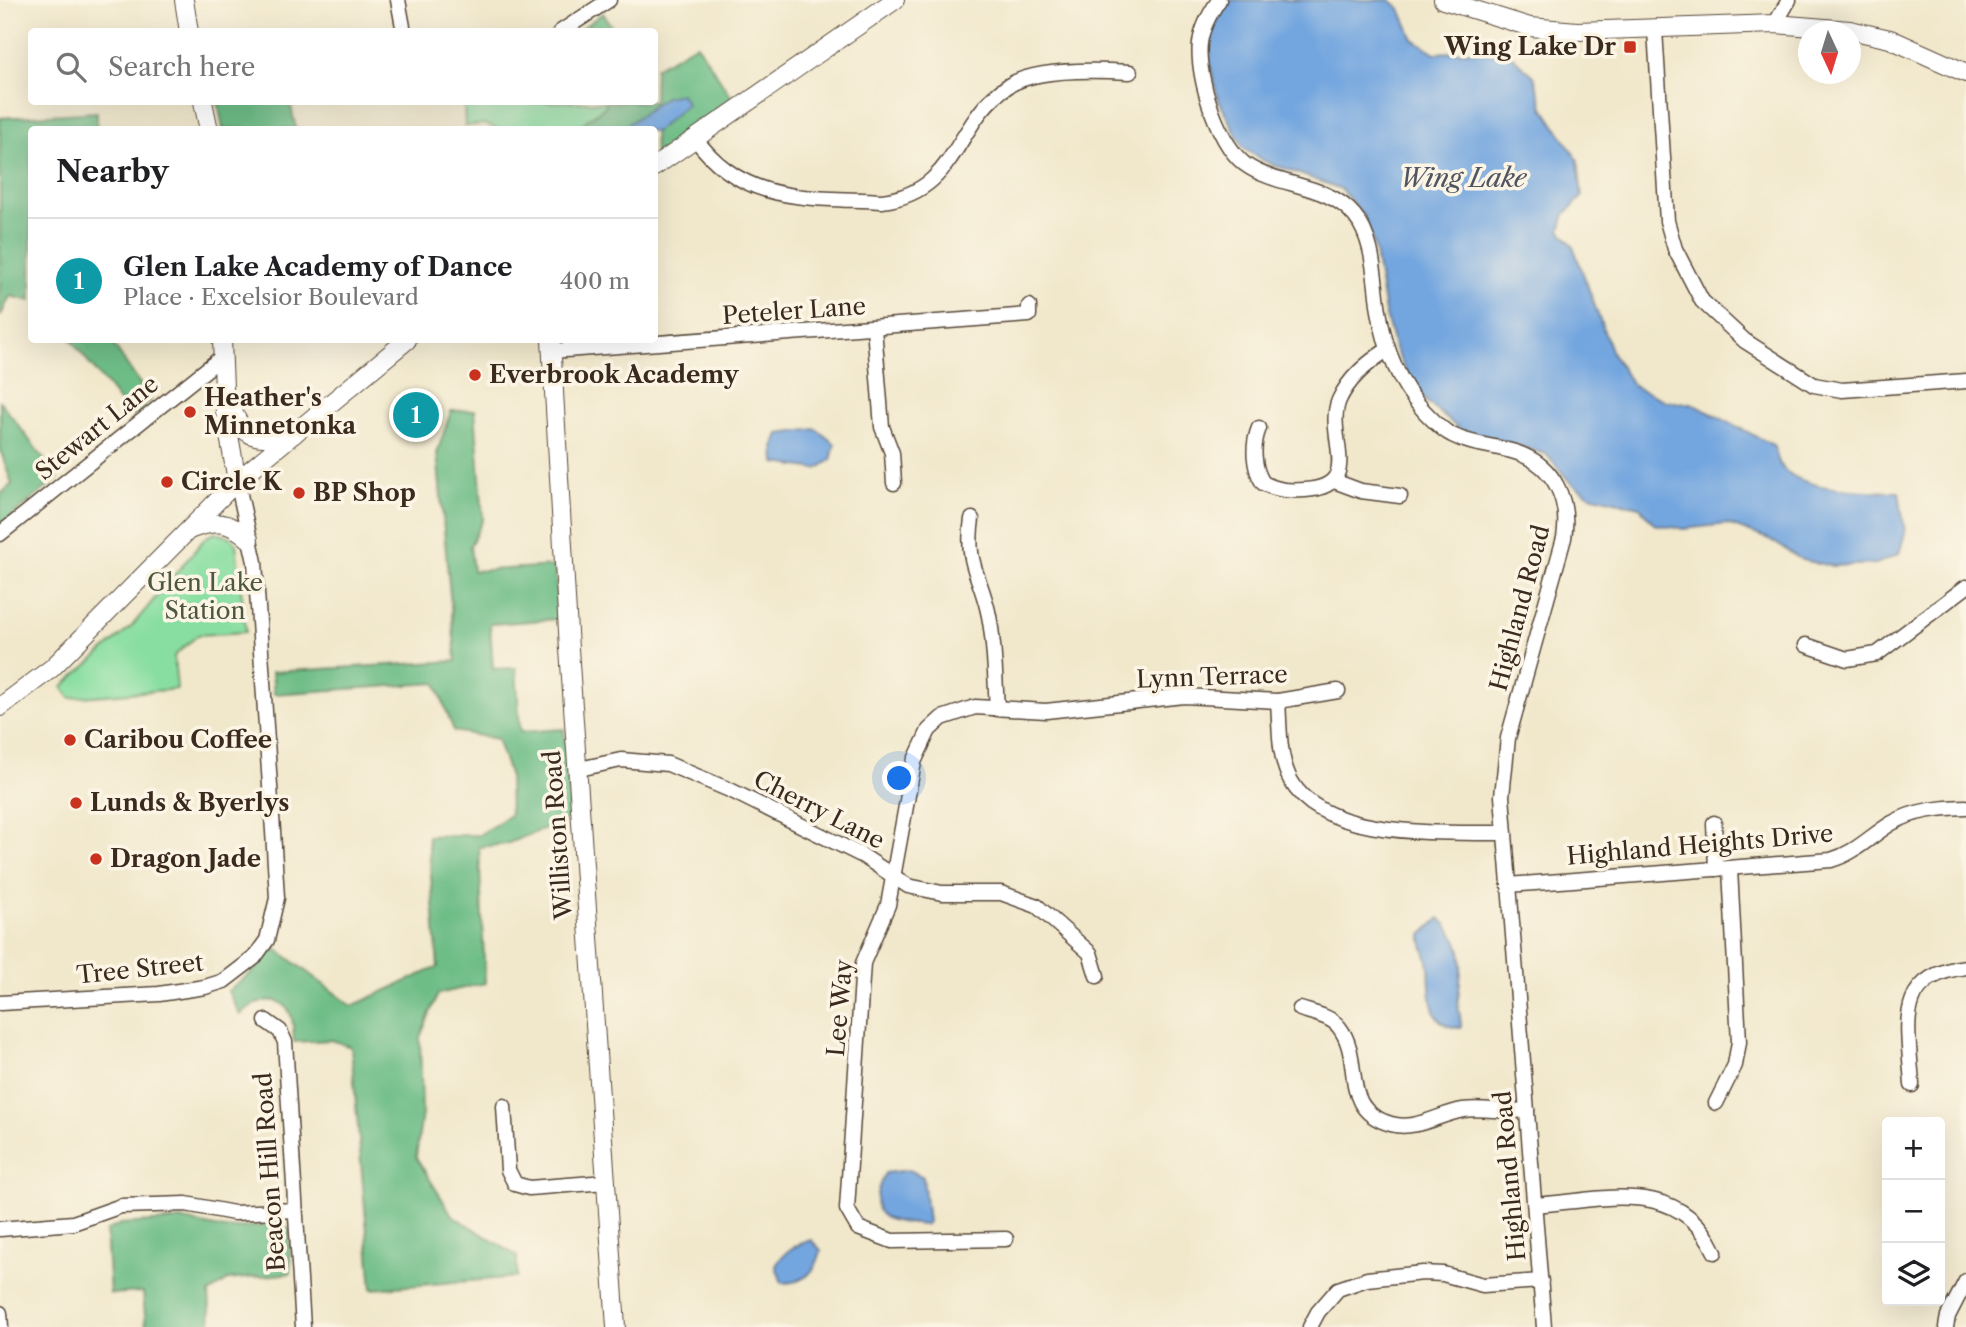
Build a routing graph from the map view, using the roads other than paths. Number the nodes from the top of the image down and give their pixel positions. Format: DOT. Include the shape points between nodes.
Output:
graph roads {
  1 [pos="184,0"];
  2 [pos="398,0"];
  3 [pos="609,0"];
  4 [pos="895,0"];
  5 [pos="1219,0"];
  6 [pos="1443,0"];
  7 [pos="1789,0"];
  8 [pos="1776,24"];
  9 [pos="188,28"];
  10 [pos="403,28"];
  11 [pos="566,28"];
  12 [pos="1655,30"];
  13 [pos="1130,72"];
  14 [pos="1966,73"];
  15 [pos="204,105"];
  16 [pos="208,126"];
  17 [pos="695,138"];
  18 [pos="658,163"];
  19 [pos="1029,306"];
  20 [pos="874,328"];
  21 [pos="658,339"];
  22 [pos="403,343"];
  23 [pos="590,343"];
  24 [pos="552,345"];
  25 [pos="222,348"];
  26 [pos="1387,350"];
  27 [pos="223,382"];
  28 [pos="1966,382"];
  29 [pos="1259,428"];
  30 [pos="294,434"];
  31 [pos="237,481"];
  32 [pos="1334,481"];
  33 [pos="894,482"];
  34 [pos="1400,496"];
  35 [pos="972,519"];
  36 [pos="185,531"];
  37 [pos="0,534"];
  38 [pos="249,539"];
  39 [pos="1966,587"];
  40 [pos="1806,645"];
  41 [pos="1338,691"];
  42 [pos="1278,701"];
  43 [pos="0,707"];
  44 [pos="997,709"];
  45 [pos="1046,711"];
  46 [pos="579,769"];
  47 [pos="1966,807"];
  48 [pos="1714,824"];
  49 [pos="1502,833"];
  50 [pos="1723,869"];
  51 [pos="892,877"];
  52 [pos="1508,885"];
  53 [pos="1966,967"];
  54 [pos="1097,976"];
  55 [pos="0,1003"];
  56 [pos="1300,1009"];
  57 [pos="266,1021"];
  58 [pos="1912,1085"];
  59 [pos="1716,1103"];
  60 [pos="503,1106"];
  61 [pos="1527,1110"];
  62 [pos="606,1182"];
  63 [pos="1535,1205"];
  64 [pos="295,1210"];
  65 [pos="0,1229"];
  66 [pos="1006,1239"];
  67 [pos="1715,1252"];
  68 [pos="1541,1281"];
  69 [pos="1966,1281"];
  70 [pos="0,1313"];
  71 [pos="1,1327"];
  72 [pos="303,1327"];
  73 [pos="616,1327"];
  74 [pos="1310,1327"];
  75 [pos="1544,1327"];
  76 [pos="1946,1327"];
  1 -- 9 [label="main road"];
  2 -- 10 [label="street"];
  3 -- 11 [label="street"];
  4 -- 17 [label="main road"];
  5 -- 26 [label="street, Highland Road" via="1204,26 1199,52 1221,131 1233,152 1250,168 1328,196 1360,224 1371,255"];
  6 -- 12 [label="main road" via="1530,27"];
  7 -- 8 [label="street"];
  8 -- 12 [label="main road"];
  8 -- 14 [label="main road" via="1890,39"];
  12 -- 28 [label="street" via="1667,221 1675,249 1702,301 1745,341 1814,385 1828,389"];
  13 -- 17 [label="street" via="1045,75 1010,85 984,109 931,182 899,199 769,192 734,177"];
  15 -- 16 [label="main road"];
  17 -- 18 [label="main road"];
  19 -- 20 [label="street, Peteler Lane" via="1029,315"];
  20 -- 21 [label="street, Peteler Lane"];
  20 -- 33 [label="street" via="882,427 892,453"];
  22 -- 30 [label="main road"];
  23 -- 24 [label="street, Peteler Lane"];
  24 -- 46 [label="main road, Williston Road"];
  25 -- 27 [label="main road"];
  25 -- 37 [label="street, Stewart Lane"];
  26 -- 32 [label="street" via="1357,373 1339,401 1339,467"];
  26 -- 49 [label="street, Highland Road" via="1406,388 1440,426 1463,440 1532,460 1555,480 1565,508 1564,538 1508,738"];
  27 -- 30 [label="main road" via="237,423 245,432 262,439"];
  27 -- 31 [label="main road"];
  29 -- 32 [label="street" via="1255,456 1264,483 1284,491 1320,489"];
  30 -- 31 [label="main road"];
  31 -- 36 [label="main road"];
  31 -- 38 [label="street"];
  32 -- 34 [label="street" via="1349,489"];
  35 -- 44 [label="street" via="971,560 990,620"];
  36 -- 38 [label="main road" via="221,522"];
  36 -- 43 [label="main road" via="52,668"];
  38 -- 55 [label="street, Tree Street" via="277,898 267,940 254,958 224,981 205,987"];
  39 -- 40 [label="street" via="1877,654 1847,659"];
  41 -- 42 [label="street, Lynn Terrace"];
  42 -- 45 [label="street, Lynn Terrace" via="1184,696"];
  42 -- 49 [label="street" via="1284,766 1297,791 1319,810 1350,821 1405,830"];
  44 -- 45 [label="street, Lee Way"];
  44 -- 51 [label="street, Lee Way" via="958,711 929,730 914,762"];
  46 -- 51 [label="street, Cherry Lane" via="645,760 691,772 863,856"];
  46 -- 62 [label="main road, Williston Road"];
  47 -- 50 [label="street, Highland Heights Drive" via="1904,817 1847,855 1831,860"];
  48 -- 50 [label="street"];
  49 -- 52 [label="street, Highland Road"];
  50 -- 52 [label="street, Highland Heights Drive"];
  50 -- 59 [label="street" via="1740,1042 1735,1065"];
  51 -- 54 [label="street, Cherry Lane" via="928,891 1001,893 1037,906 1090,953"];
  51 -- 66 [label="street, Lee Way" via="888,905 863,963 847,1209 858,1228 892,1241"];
  52 -- 61 [label="street, Highland Road"];
  53 -- 58 [label="street" via="1933,975 1914,993 1908,1020"];
  56 -- 61 [label="street" via="1339,1026 1359,1103 1377,1118 1406,1126 1461,1110"];
  57 -- 64 [label="street, Beacon Hill Road" via="280,1031 285,1042"];
  60 -- 62 [label="street" via="508,1170 514,1184 529,1188"];
  61 -- 63 [label="street, Highland Road"];
  62 -- 73 [label="main road, Williston Road"];
  63 -- 67 [label="street" via="1629,1198 1666,1202 1697,1222"];
  63 -- 68 [label="street, Highland Road"];
  64 -- 65 [label="street" via="234,1213 186,1204 121,1206 73,1223"];
  64 -- 72 [label="street, Beacon Hill Road"];
  68 -- 74 [label="street" via="1483,1285 1423,1273 1367,1279 1338,1289"];
  68 -- 75 [label="street, Highland Road"];
  69 -- 76 [label="street"];
  70 -- 71 [label="street"];
}
